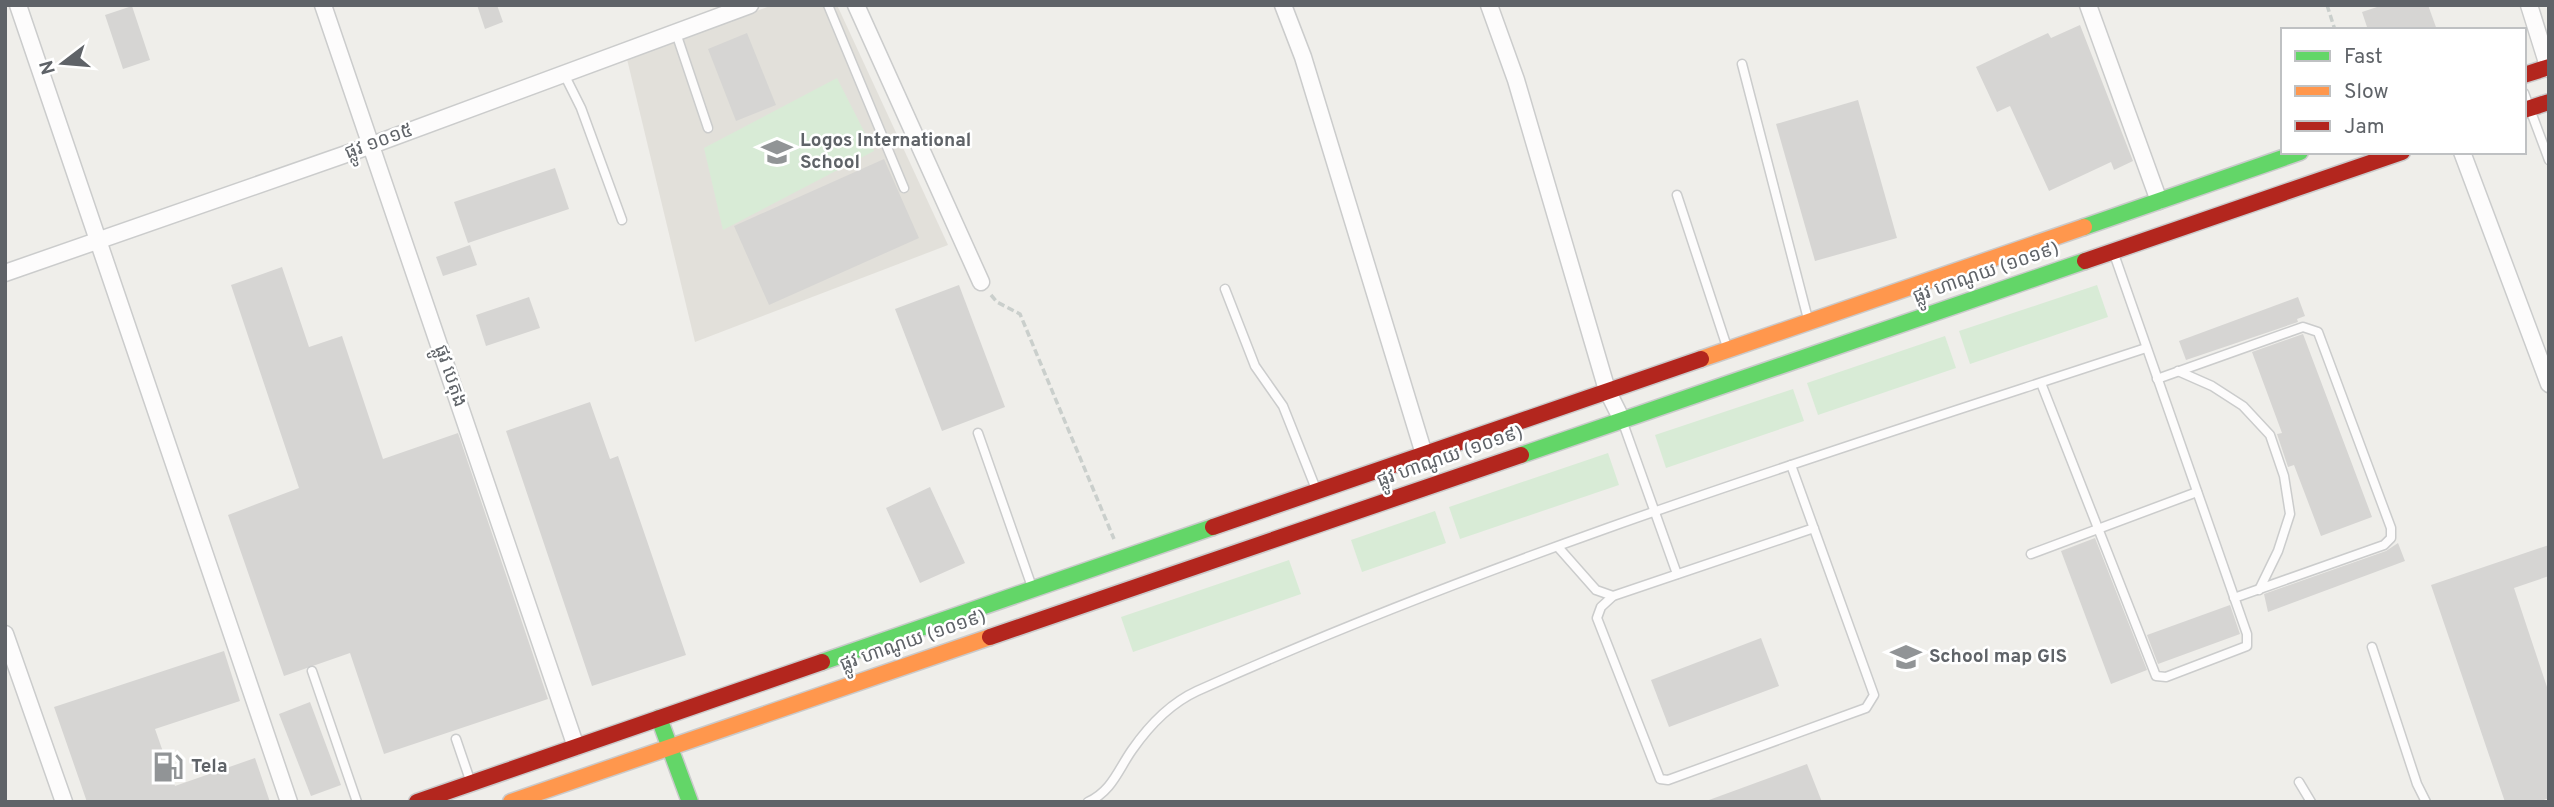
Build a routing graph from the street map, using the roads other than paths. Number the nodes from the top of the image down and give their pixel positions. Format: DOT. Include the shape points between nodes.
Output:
graph roads {
  1 [pos="18,5"];
  2 [pos="323,5"];
  3 [pos="750,5"];
  4 [pos="828,5"];
  5 [pos="856,5"];
  6 [pos="1283,5"];
  7 [pos="1489,5"];
  8 [pos="2088,5"];
  9 [pos="2529,5"];
  10 [pos="676,33"];
  11 [pos="1742,64"];
  12 [pos="2548,67"];
  13 [pos="564,74"];
  14 [pos="2526,74"];
  15 [pos="2549,102"];
  16 [pos="2527,109"];
  17 [pos="708,128"];
  18 [pos="372,145"];
  19 [pos="2294,154"];
  20 [pos="2396,154"];
  21 [pos="2463,154"];
  22 [pos="2549,160"];
  23 [pos="904,188"];
  24 [pos="1677,195"];
  25 [pos="2159,201"];
  26 [pos="622,220"];
  27 [pos="98,242"];
  28 [pos="2113,252"];
  29 [pos="5,273"];
  30 [pos="981,282"];
  31 [pos="1225,289"];
  32 [pos="1808,322"];
  33 [pos="2146,348"];
  34 [pos="1728,349"];
  35 [pos="2178,371"];
  36 [pos="2157,379"];
  37 [pos="2041,383"];
  38 [pos="2549,384"];
  39 [pos="1607,390"];
  40 [pos="1622,420"];
  41 [pos="978,432"];
  42 [pos="1424,454"];
  43 [pos="1791,465"];
  44 [pos="1317,492"];
  45 [pos="2197,492"];
  46 [pos="1655,510"];
  47 [pos="1814,528"];
  48 [pos="2099,529"];
  49 [pos="1558,547"];
  50 [pos="2031,554"];
  51 [pos="1677,574"];
  52 [pos="1033,590"];
  53 [pos="2259,590"];
  54 [pos="1613,596"];
  55 [pos="2234,598"];
  56 [pos="5,634"];
  57 [pos="2372,647"];
  58 [pos="312,671"];
  59 [pos="659,718"];
  60 [pos="456,739"];
  61 [pos="576,747"];
  62 [pos="669,747"];
  63 [pos="2299,782"];
  64 [pos="471,783"];
  65 [pos="1091,801"];
  66 [pos="64,802"];
  67 [pos="289,802"];
  68 [pos="357,802"];
  69 [pos="417,802"];
  70 [pos="511,802"];
  71 [pos="690,802"];
  72 [pos="2311,802"];
  73 [pos="2426,802"];
  1 -- 27 [label="street"];
  2 -- 18 [label="street, ផ្លូវ បេតុង"];
  3 -- 10 [label="street, ផ្លូវ ១០១៥"];
  4 -- 23 [label="lane"];
  5 -- 30 [label="street"];
  6 -- 42 [label="street" via="1303,57"];
  7 -- 39 [label="street" via="1516,80"];
  8 -- 25 [label="street"];
  9 -- 12 [label="street"];
  10 -- 13 [label="street, ផ្លូវ ១០១៥"];
  10 -- 17 [label="lane"];
  11 -- 32 [label="lane"];
  12 -- 14 [label="main road"];
  13 -- 18 [label="street, ផ្លូវ ១០១៥"];
  13 -- 26 [label="lane"];
  15 -- 16 [label="main road"];
  16 -- 22 [label="lane"];
  18 -- 27 [label="street, ផ្លូវ ១០១៥"];
  18 -- 61 [label="street, ផ្លូវ បេតុង"];
  19 -- 25 [label="main road, ផ្លូវ ហាណូយ (១០១៩)"];
  20 -- 28 [label="main road, ផ្លូវ ហាណូយ (១០១៩)"];
  21 -- 38 [label="street"];
  24 -- 34 [label="lane"];
  25 -- 32 [label="main road, ផ្លូវ ហាណូយ (១០១៩)"];
  27 -- 29 [label="street, ផ្លូវ ១០១៥"];
  27 -- 67 [label="street"];
  28 -- 33 [label="lane"];
  28 -- 40 [label="main road, ផ្លូវ ហាណូយ (១០១៩)"];
  31 -- 44 [label="lane" via="1255,366 1283,406"];
  32 -- 34 [label="main road, ផ្លូវ ហាណូយ (១០១៩)"];
  33 -- 36 [label="lane"];
  33 -- 37 [label="lane"];
  34 -- 39 [label="main road, ផ្លូវ ហាណូយ (១០១៩)"];
  35 -- 36 [label="lane"];
  35 -- 53 [label="lane" via="2244,406 2270,435 2284,476 2290,514"];
  35 -- 53 [label="lane" via="2303,327 2318,332 2392,528 2384,545"];
  36 -- 45 [label="lane"];
  37 -- 43 [label="lane"];
  37 -- 48 [label="lane"];
  39 -- 40 [label="street"];
  39 -- 42 [label="main road, ផ្លូវ ហាណូយ (១០១៩)"];
  40 -- 46 [label="lane"];
  40 -- 62 [label="main road, ផ្លូវ ហាណូយ (១០១៩)"];
  41 -- 52 [label="lane"];
  42 -- 44 [label="main road, ផ្លូវ ហាណូយ (១០១៩)"];
  43 -- 46 [label="lane"];
  43 -- 47 [label="lane"];
  44 -- 52 [label="main road, ផ្លូវ ហាណូយ (១០១៩)"];
  45 -- 48 [label="lane"];
  45 -- 55 [label="lane"];
  46 -- 49 [label="lane"];
  46 -- 51 [label="lane"];
  47 -- 51 [label="lane"];
  47 -- 54 [label="lane" via="1874,695 1872,702 1668,780 1654,771 1597,618"];
  48 -- 50 [label="lane"];
  48 -- 55 [label="lane" via="2156,676 2166,677 2247,646"];
  49 -- 54 [label="lane" via="1596,590"];
  49 -- 65 [label="lane" via="1302,646 1192,694 1160,716 1132,749 1107,791"];
  51 -- 54 [label="lane"];
  52 -- 59 [label="main road, ផ្លូវ ហាណូយ (១០១៩)"];
  53 -- 55 [label="lane"];
  56 -- 66 [label="street"];
  57 -- 73 [label="lane"];
  58 -- 68 [label="lane"];
  59 -- 61 [label="main road, ផ្លូវ ហាណូយ (១០១៩)"];
  59 -- 62 [label="main road"];
  60 -- 64 [label="lane"];
  61 -- 64 [label="main road, ផ្លូវ ហាណូយ (១០១៩)"];
  62 -- 70 [label="main road, ផ្លូវ ហាណូយ (១០១៩)"];
  62 -- 71 [label="main road"];
  63 -- 72 [label="lane"];
  64 -- 69 [label="main road, ផ្លូវ ហាណូយ (១០១៩)"];
}
